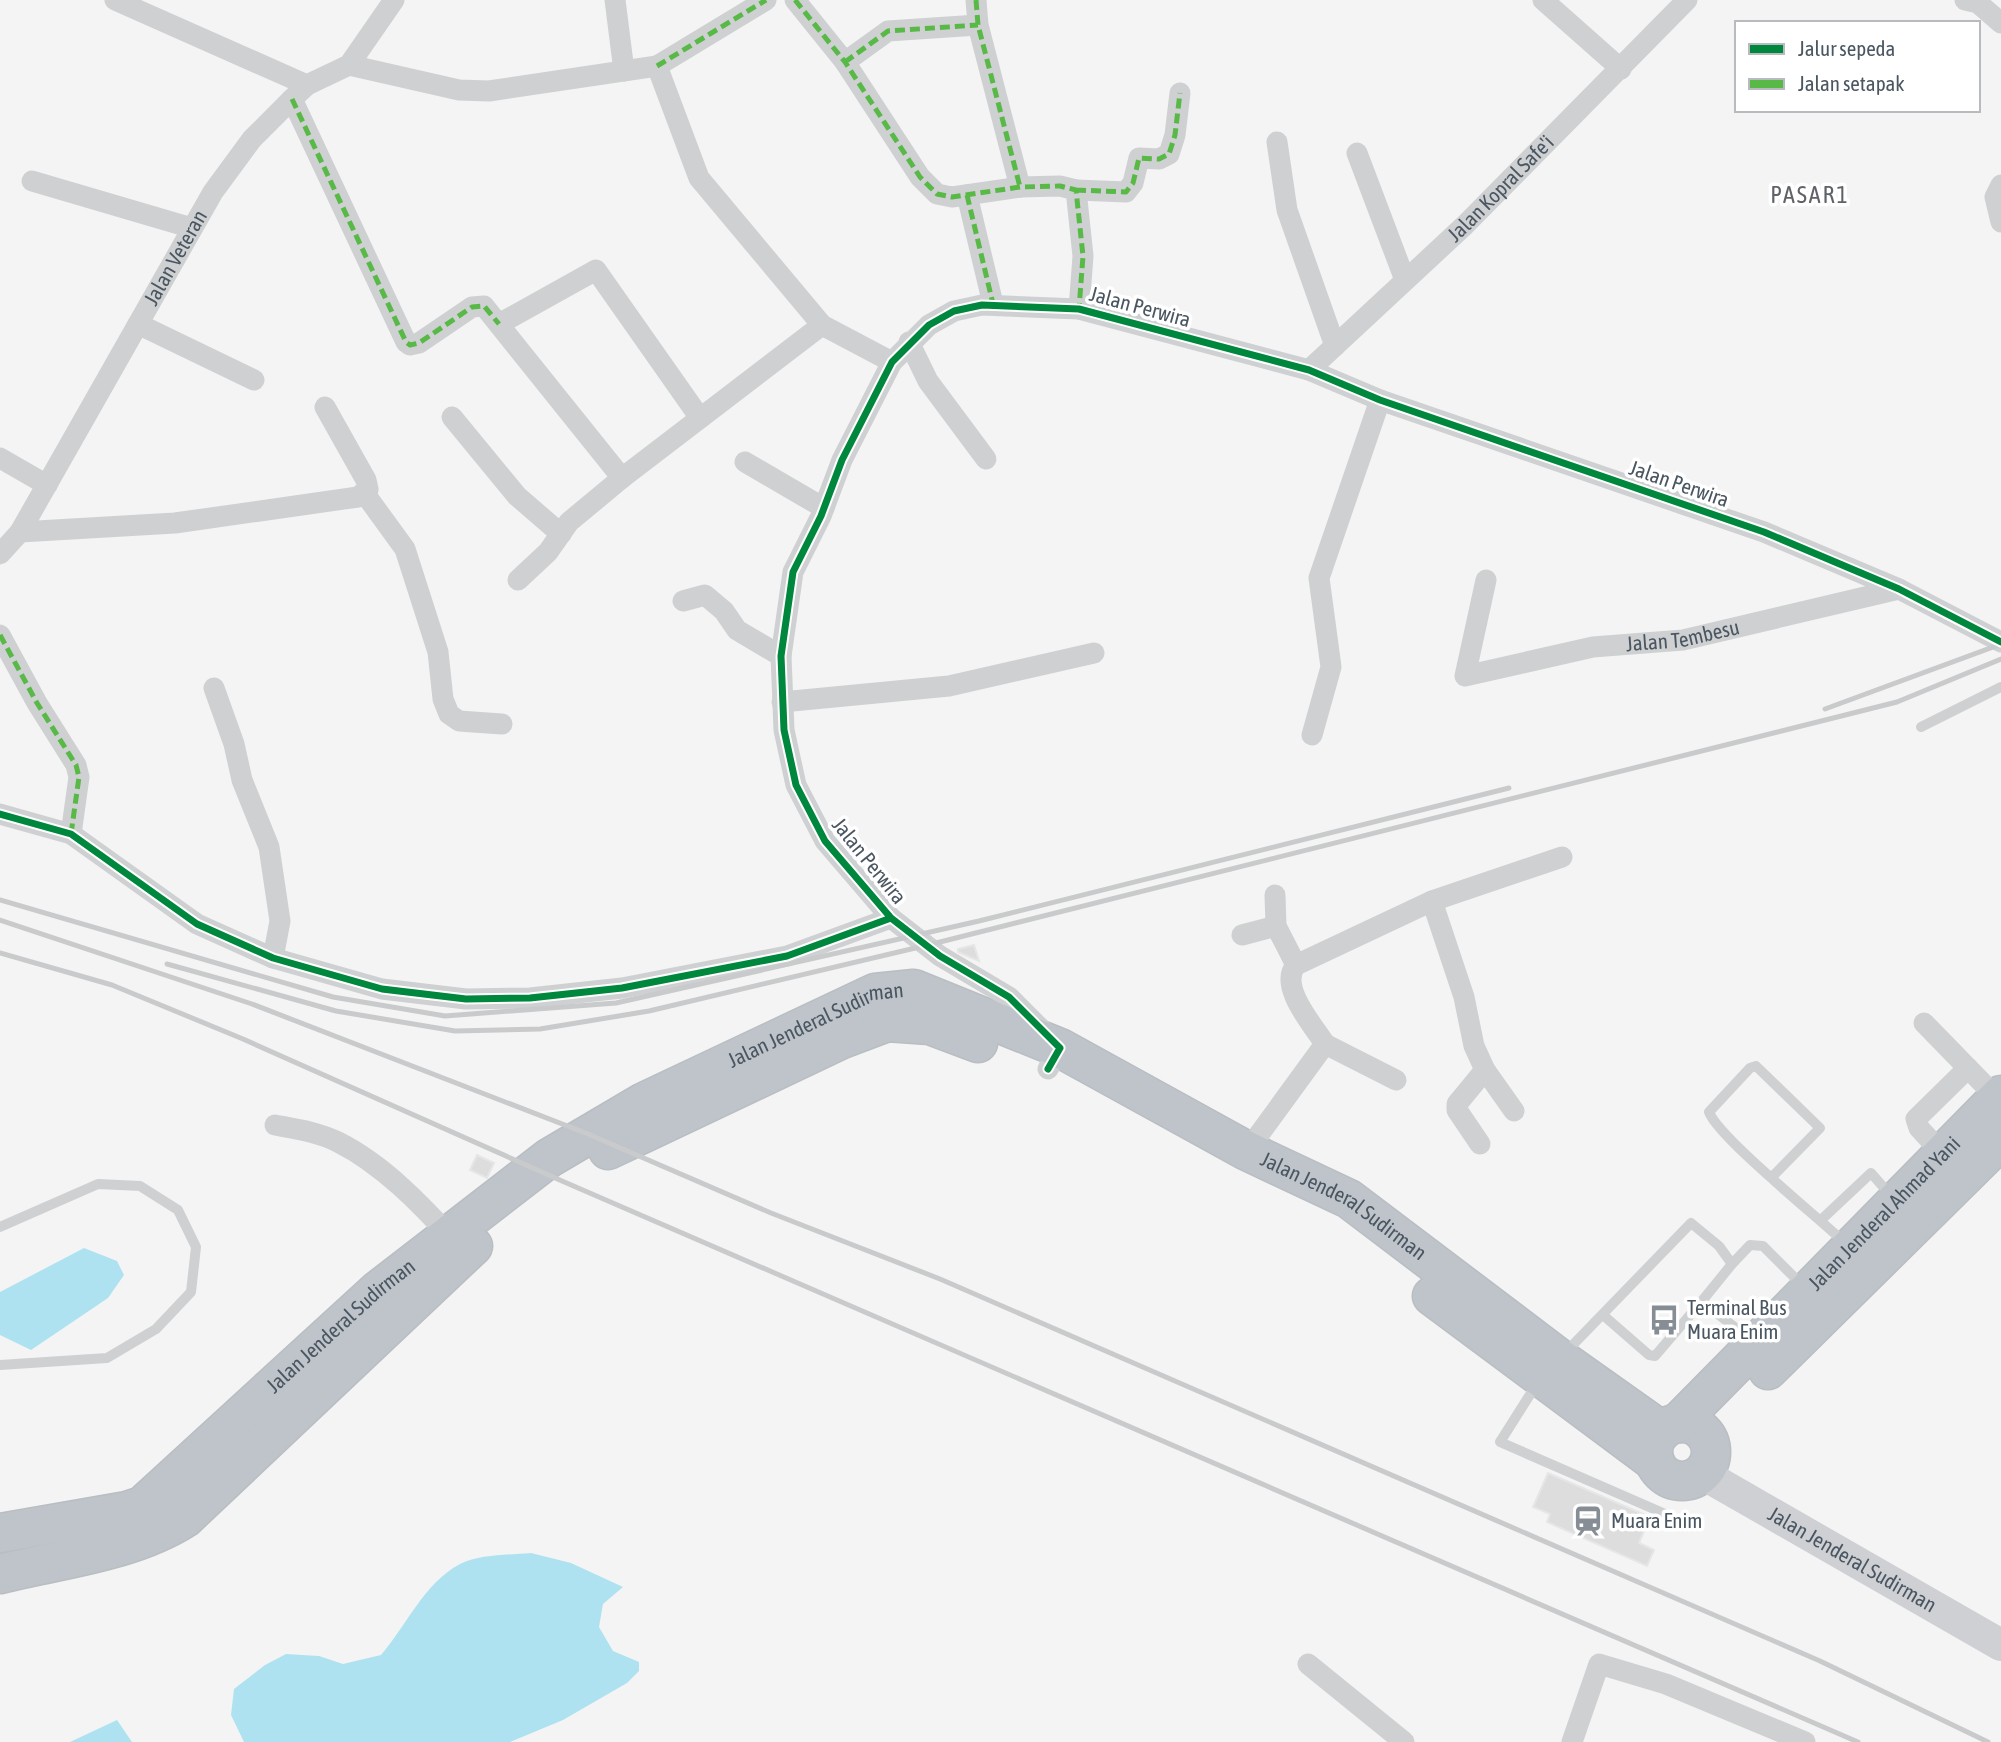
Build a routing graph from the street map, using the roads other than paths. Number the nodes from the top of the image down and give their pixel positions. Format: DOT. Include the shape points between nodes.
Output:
graph roads {
  1 [pos="115,0"];
  2 [pos="394,0"];
  3 [pos="615,0"];
  4 [pos="766,0"];
  5 [pos="794,0"];
  6 [pos="976,0"];
  7 [pos="1543,0"];
  8 [pos="1687,0"];
  9 [pos="1965,0"];
  10 [pos="2001,23"];
  11 [pos="978,25"];
  12 [pos="845,62"];
  13 [pos="349,65"];
  14 [pos="657,66"];
  15 [pos="1621,69"];
  16 [pos="624,71"];
  17 [pos="300,92"];
  18 [pos="1180,93"];
  19 [pos="1277,142"];
  20 [pos="1357,153"];
  21 [pos="32,181"];
  22 [pos="2001,185"];
  23 [pos="1020,187"];
  24 [pos="1076,190"];
  25 [pos="967,195"];
  26 [pos="2001,222"];
  27 [pos="192,228"];
  28 [pos="1405,280"];
  29 [pos="992,304"];
  30 [pos="1079,309"];
  31 [pos="138,324"];
  32 [pos="499,324"];
  33 [pos="822,325"];
  34 [pos="909,342"];
  35 [pos="1335,346"];
  36 [pos="891,362"];
  37 [pos="1309,370"];
  38 [pos="254,380"];
  39 [pos="1380,400"];
  40 [pos="324,407"];
  41 [pos="452,417"];
  42 [pos="700,418"];
  43 [pos="0,458"];
  44 [pos="986,459"];
  45 [pos="745,462"];
  46 [pos="622,478"];
  47 [pos="47,485"];
  48 [pos="365,494"];
  49 [pos="824,508"];
  50 [pos="20,532"];
  51 [pos="561,534"];
  52 [pos="0,554"];
  53 [pos="518,580"];
  54 [pos="1486,580"];
  55 [pos="1899,589"];
  56 [pos="683,601"];
  57 [pos="0,635"];
  58 [pos="2001,642"];
  59 [pos="1094,653"];
  60 [pos="781,656"];
  61 [pos="2001,687"];
  62 [pos="214,688"];
  63 [pos="782,702"];
  64 [pos="502,724"];
  65 [pos="1921,727"];
  66 [pos="1312,735"];
  67 [pos="0,814"];
  68 [pos="71,834"];
  69 [pos="1562,857"];
  70 [pos="1275,895"];
  71 [pos="1432,901"];
  72 [pos="891,918"];
  73 [pos="1276,926"];
  74 [pos="1241,935"];
  75 [pos="273,958"];
  76 [pos="1296,965"];
  77 [pos="1924,1023"];
  78 [pos="1325,1044"];
  79 [pos="1054,1058"];
  80 [pos="1968,1068"];
  81 [pos="1485,1070"];
  82 [pos="1396,1080"];
  83 [pos="1999,1097"];
  84 [pos="1514,1111"];
  85 [pos="275,1125"];
  86 [pos="2001,1140"];
  87 [pos="1480,1144"];
  88 [pos="1247,1151"];
  89 [pos="1942,1153"];
  90 [pos="1772,1177"];
  91 [pos="1896,1202"];
  92 [pos="1821,1220"];
  93 [pos="0,1227"];
  94 [pos="457,1244"];
  95 [pos="1862,1259"];
  96 [pos="1732,1264"];
  97 [pos="1809,1292"];
  98 [pos="1702,1301"];
  99 [pos="1603,1315"];
  100 [pos="1757,1346"];
  101 [pos="0,1365"];
  102 [pos="1549,1368"];
  103 [pos="1675,1437"];
  104 [pos="1703,1474"];
  105 [pos="1663,1513"];
  106 [pos="0,1533"];
  107 [pos="0,1574"];
  108 [pos="2001,1645"];
  109 [pos="1308,1664"];
  110 [pos="1404,1742"];
  111 [pos="1572,1742"];
  112 [pos="1805,1742"];
  1 -- 17 [label="street"];
  2 -- 13 [label="street, Jalan Veteran"];
  3 -- 16 [label="street"];
  4 -- 14 [label="street"];
  5 -- 12 [label="street"];
  6 -- 11 [label="street"];
  7 -- 15 [label="street"];
  8 -- 15 [label="street, Jalan Kopral Safe'i"];
  9 -- 10 [label="street" via="1978,3"];
  11 -- 12 [label="street" via="888,30"];
  11 -- 23 [label="street"];
  12 -- 25 [label="street" via="926,184 943,196"];
  13 -- 16 [label="street" via="479,91"];
  13 -- 17 [label="street, Jalan Veteran"];
  14 -- 16 [label="street"];
  14 -- 33 [label="street" via="699,178"];
  15 -- 28 [label="street, Jalan Kopral Safe'i"];
  17 -- 27 [label="street, Jalan Veteran" via="252,139"];
  17 -- 32 [label="street" via="406,342 419,343 472,306 484,306"];
  18 -- 24 [label="street" via="1169,154 1159,159 1139,158 1126,192"];
  19 -- 35 [label="street" via="1287,210"];
  20 -- 28 [label="street"];
  21 -- 27 [label="street"];
  22 -- 26 [label="street" via="1995,197"];
  23 -- 24 [label="street" via="1067,186"];
  23 -- 25 [label="street"];
  24 -- 30 [label="street" via="1083,256"];
  25 -- 29 [label="street"];
  27 -- 31 [label="street, Jalan Veteran"];
  28 -- 35 [label="street, Jalan Kopral Safe'i"];
  29 -- 30 [label="street, Jalan Perwira"];
  29 -- 34 [label="street, Jalan Perwira" via="954,311"];
  30 -- 37 [label="street, Jalan Perwira"];
  31 -- 38 [label="street"];
  31 -- 47 [label="street, Jalan Veteran"];
  32 -- 42 [label="street" via="596,270"];
  32 -- 46 [label="street"];
  33 -- 36 [label="street"];
  33 -- 42 [label="street"];
  34 -- 36 [label="street, Jalan Perwira"];
  34 -- 44 [label="street" via="928,381"];
  35 -- 37 [label="street, Jalan Kopral Safe'i"];
  36 -- 49 [label="street, Jalan Perwira" via="842,460"];
  37 -- 39 [label="street, Jalan Perwira"];
  39 -- 55 [label="street, Jalan Perwira" via="1764,532"];
  39 -- 66 [label="street" via="1319,578 1331,667"];
  40 -- 48 [label="street" via="366,480"];
  41 -- 51 [label="street" via="517,496"];
  42 -- 46 [label="street"];
  43 -- 47 [label="street"];
  45 -- 49 [label="street"];
  46 -- 51 [label="street"];
  47 -- 50 [label="street, Jalan Veteran"];
  48 -- 50 [label="street" via="175,523"];
  48 -- 64 [label="street" via="405,549 438,652 449,714 459,721"];
  49 -- 60 [label="street, Jalan Perwira" via="793,572"];
  50 -- 52 [label="street, Jalan Veteran"];
  51 -- 53 [label="street"];
  54 -- 55 [label="street, Jalan Tembesu" via="1465,676 1593,647 1683,639"];
  55 -- 58 [label="street, Jalan Perwira"];
  56 -- 60 [label="street" via="705,595 737,630"];
  57 -- 68 [label="street" via="78,770"];
  59 -- 63 [label="street" via="949,686"];
  60 -- 63 [label="street, Jalan Perwira"];
  61 -- 65 [label="lane"];
  62 -- 75 [label="street" via="269,848 280,921"];
  63 -- 72 [label="street, Jalan Perwira" via="796,785 825,841"];
  67 -- 68 [label="street"];
  68 -- 75 [label="street" via="197,924"];
  69 -- 71 [label="street"];
  70 -- 73 [label="street"];
  71 -- 76 [label="street"];
  71 -- 81 [label="street"];
  72 -- 75 [label="street" via="787,956 622,988 530,998 467,999 382,989"];
  72 -- 79 [label="street, Jalan Perwira" via="940,956 1009,997"];
  73 -- 74 [label="street"];
  73 -- 76 [label="street"];
  76 -- 78 [label="street" via="1290,977 1292,989"];
  77 -- 80 [label="street"];
  78 -- 82 [label="street"];
  78 -- 88 [label="street"];
  79 -- 88 [label="highway, Jalan Jenderal Sudirman"];
  79 -- 94 [label="highway, Jalan Jenderal Sudirman" via="914,989 875,993 644,1102 587,1134 549,1158"];
  79 -- 102 [label="highway, Jalan Jenderal Sudirman" via="1336,1222"];
  80 -- 83 [label="street"];
  80 -- 89 [label="street" via="1916,1119"];
  81 -- 84 [label="street"];
  81 -- 87 [label="street" via="1457,1104"];
  83 -- 89 [label="highway, Jalan Jenderal Ahmad Yani"];
  85 -- 94 [label="street" via="339,1143 388,1176"];
  86 -- 95 [label="highway, Jalan Jenderal Ahmad Yani"];
  88 -- 102 [label="highway, Jalan Jenderal Sudirman" via="1349,1199"];
  89 -- 91 [label="highway, Jalan Jenderal Ahmad Yani"];
  90 -- 90 [label="lane" via="1715,1124 1710,1112 1756,1066 1820,1128"];
  90 -- 92 [label="lane"];
  91 -- 92 [label="lane" via="1871,1173"];
  91 -- 95 [label="highway, Jalan Jenderal Ahmad Yani"];
  92 -- 95 [label="lane"];
  93 -- 101 [label="lane" via="98,1184 140,1186 178,1210 196,1247 191,1292 156,1329 107,1358"];
  94 -- 106 [label="highway, Jalan Jenderal Sudirman" via="377,1291 142,1506"];
  94 -- 107 [label="highway, Jalan Jenderal Sudirman" via="184,1518 142,1539"];
  95 -- 97 [label="highway, Jalan Jenderal Ahmad Yani"];
  95 -- 103 [label="highway, Jalan Jenderal Ahmad Yani"];
  96 -- 97 [label="lane" via="1750,1245 1763,1246"];
  96 -- 98 [label="lane"];
  96 -- 99 [label="lane" via="1719,1246 1691,1223"];
  97 -- 100 [label="highway, Jalan Jenderal Ahmad Yani"];
  98 -- 99 [label="lane" via="1655,1356"];
  98 -- 100 [label="lane"];
  99 -- 102 [label="lane"];
  100 -- 103 [label="highway, Jalan Jenderal Ahmad Yani"];
  102 -- 103 [label="highway, Jalan Jenderal Sudirman"];
  102 -- 105 [label="lane" via="1500,1442"];
  103 -- 104 [label="highway, Jalan Jenderal Sudirman" via="1660,1471 1676,1481"];
  104 -- 108 [label="main road, Jalan Jenderal Sudirman"];
  109 -- 110 [label="street"];
  111 -- 112 [label="street" via="1600,1664 1666,1684"];
}
